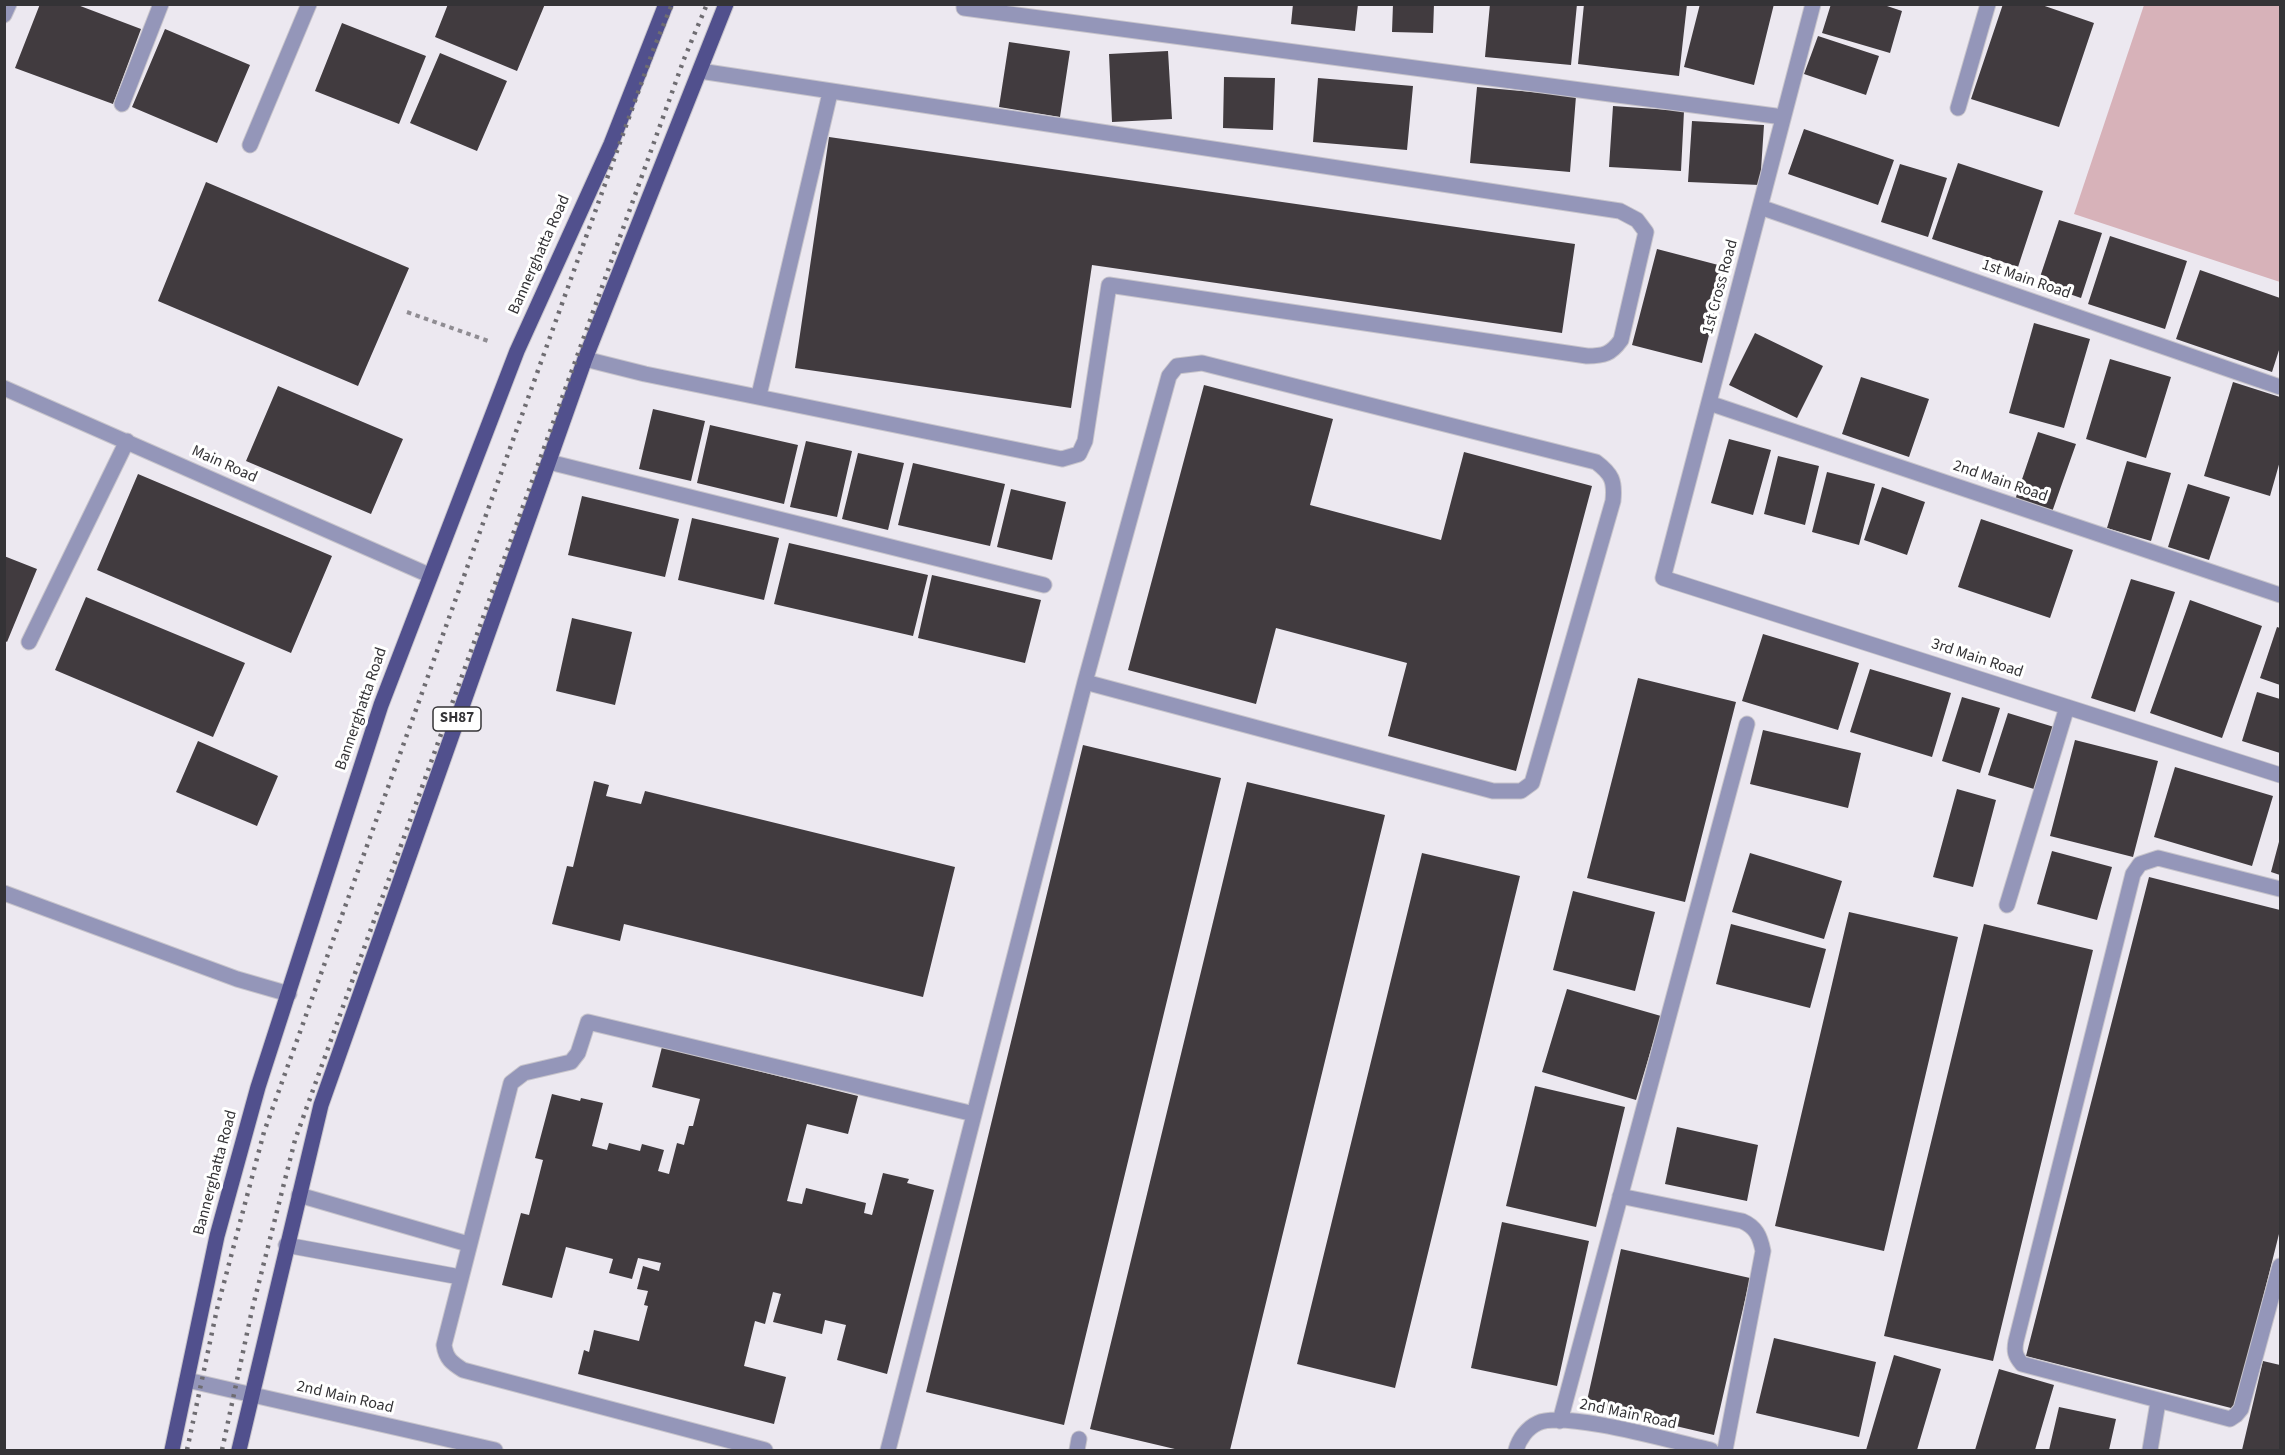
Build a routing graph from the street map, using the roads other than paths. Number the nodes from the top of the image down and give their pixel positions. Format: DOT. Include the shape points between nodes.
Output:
graph roads {
  1 [pos="9,4"];
  2 [pos="161,4"];
  3 [pos="309,4"];
  4 [pos="666,4"];
  5 [pos="726,4"];
  6 [pos="964,4"];
  7 [pos="1813,4"];
  8 [pos="1988,4"];
  9 [pos="4,15"];
  10 [pos="700,71"];
  11 [pos="830,93"];
  12 [pos="122,104"];
  13 [pos="1958,108"];
  14 [pos="1783,117"];
  15 [pos="250,146"];
  16 [pos="1760,207"];
  17 [pos="585,359"];
  18 [pos="2280,387"];
  19 [pos="4,388"];
  20 [pos="759,395"];
  21 [pos="1709,403"];
  22 [pos="127,441"];
  23 [pos="549,462"];
  24 [pos="429,575"];
  25 [pos="1663,578"];
  26 [pos="1044,585"];
  27 [pos="2280,596"];
  28 [pos="29,642"];
  29 [pos="1085,682"];
  30 [pos="2067,707"];
  31 [pos="1747,724"];
  32 [pos="2280,776"];
  33 [pos="2280,890"];
  34 [pos="4,893"];
  35 [pos="2007,905"];
  36 [pos="289,994"];
  37 [pos="974,1114"];
  38 [pos="299,1195"];
  39 [pos="1620,1196"];
  40 [pos="468,1244"];
  41 [pos="286,1245"];
  42 [pos="2280,1266"];
  43 [pos="460,1277"];
  44 [pos="187,1380"];
  45 [pos="250,1394"];
  46 [pos="2158,1402"];
  47 [pos="1560,1421"];
  48 [pos="171,1450"];
  49 [pos="239,1450"];
  50 [pos="495,1450"];
  51 [pos="765,1450"];
  52 [pos="888,1450"];
  53 [pos="1516,1450"];
  54 [pos="1711,1450"];
  55 [pos="1725,1450"];
  56 [pos="2150,1450"];
  1 -- 9 [label="street"];
  2 -- 12 [label="street"];
  3 -- 15 [label="street"];
  4 -- 24 [label="main road, Bannerghatta Road" via="611,144 517,351"];
  5 -- 10 [label="main road, SH87"];
  6 -- 14 [label="street" via="964,8"];
  7 -- 14 [label="street, 1st Cross Road"];
  8 -- 13 [label="street"];
  10 -- 11 [label="street"];
  10 -- 17 [label="main road, SH87"];
  11 -- 20 [label="street"];
  11 -- 20 [label="street" via="1620,211 1637,220 1646,232 1620,340 1611,353 1600,356 1109,285 1085,441 1079,454 1062,459"];
  14 -- 16 [label="street, 1st Cross Road"];
  16 -- 18 [label="street, 1st Main Road"];
  16 -- 21 [label="street, 1st Cross Road"];
  17 -- 20 [label="street"];
  17 -- 23 [label="main road, SH87"];
  19 -- 22 [label="street, Main Road"];
  21 -- 25 [label="street, 1st Cross Road"];
  21 -- 27 [label="street, 2nd Main Road"];
  22 -- 24 [label="street, Main Road"];
  22 -- 28 [label="street"];
  23 -- 26 [label="street"];
  23 -- 38 [label="main road, SH87" via="321,1105"];
  24 -- 36 [label="main road, Bannerghatta Road" via="381,705"];
  25 -- 30 [label="street, 3rd Main Road"];
  29 -- 29 [label="street" via="1492,791 1521,791 1532,783 1615,484 1610,472 1596,462 1202,363 1177,366 1169,376"];
  29 -- 37 [label="street"];
  30 -- 32 [label="street, 3rd Main Road"];
  30 -- 35 [label="street"];
  31 -- 39 [label="street"];
  33 -- 46 [label="street" via="2158,858 2140,864 2133,874 2016,1341 2014,1350 2022,1364"];
  34 -- 36 [label="street" via="237,979"];
  36 -- 44 [label="main road, Bannerghatta Road" via="258,1087 217,1236"];
  37 -- 40 [label="street" via="588,1022 571,1062 524,1073 511,1083"];
  37 -- 52 [label="street"];
  38 -- 40 [label="street"];
  38 -- 41 [label="main road, SH87"];
  39 -- 47 [label="street"];
  39 -- 55 [label="street" via="1742,1221 1758,1233 1762,1251"];
  40 -- 43 [label="street"];
  41 -- 43 [label="street"];
  41 -- 45 [label="main road, SH87"];
  42 -- 46 [label="street" via="2236,1415 2224,1418"];
  43 -- 51 [label="street" via="444,1346 451,1363 463,1370"];
  44 -- 45 [label="street, 2nd Main Road"];
  44 -- 48 [label="main road, Bannerghatta Road"];
  45 -- 49 [label="main road, SH87"];
  45 -- 50 [label="street, 2nd Main Road"];
  46 -- 56 [label="street"];
  47 -- 53 [label="street, 2nd Main Road" via="1539,1422 1519,1439"];
  47 -- 54 [label="street, 2nd Main Road" via="1575,1420"];
}
